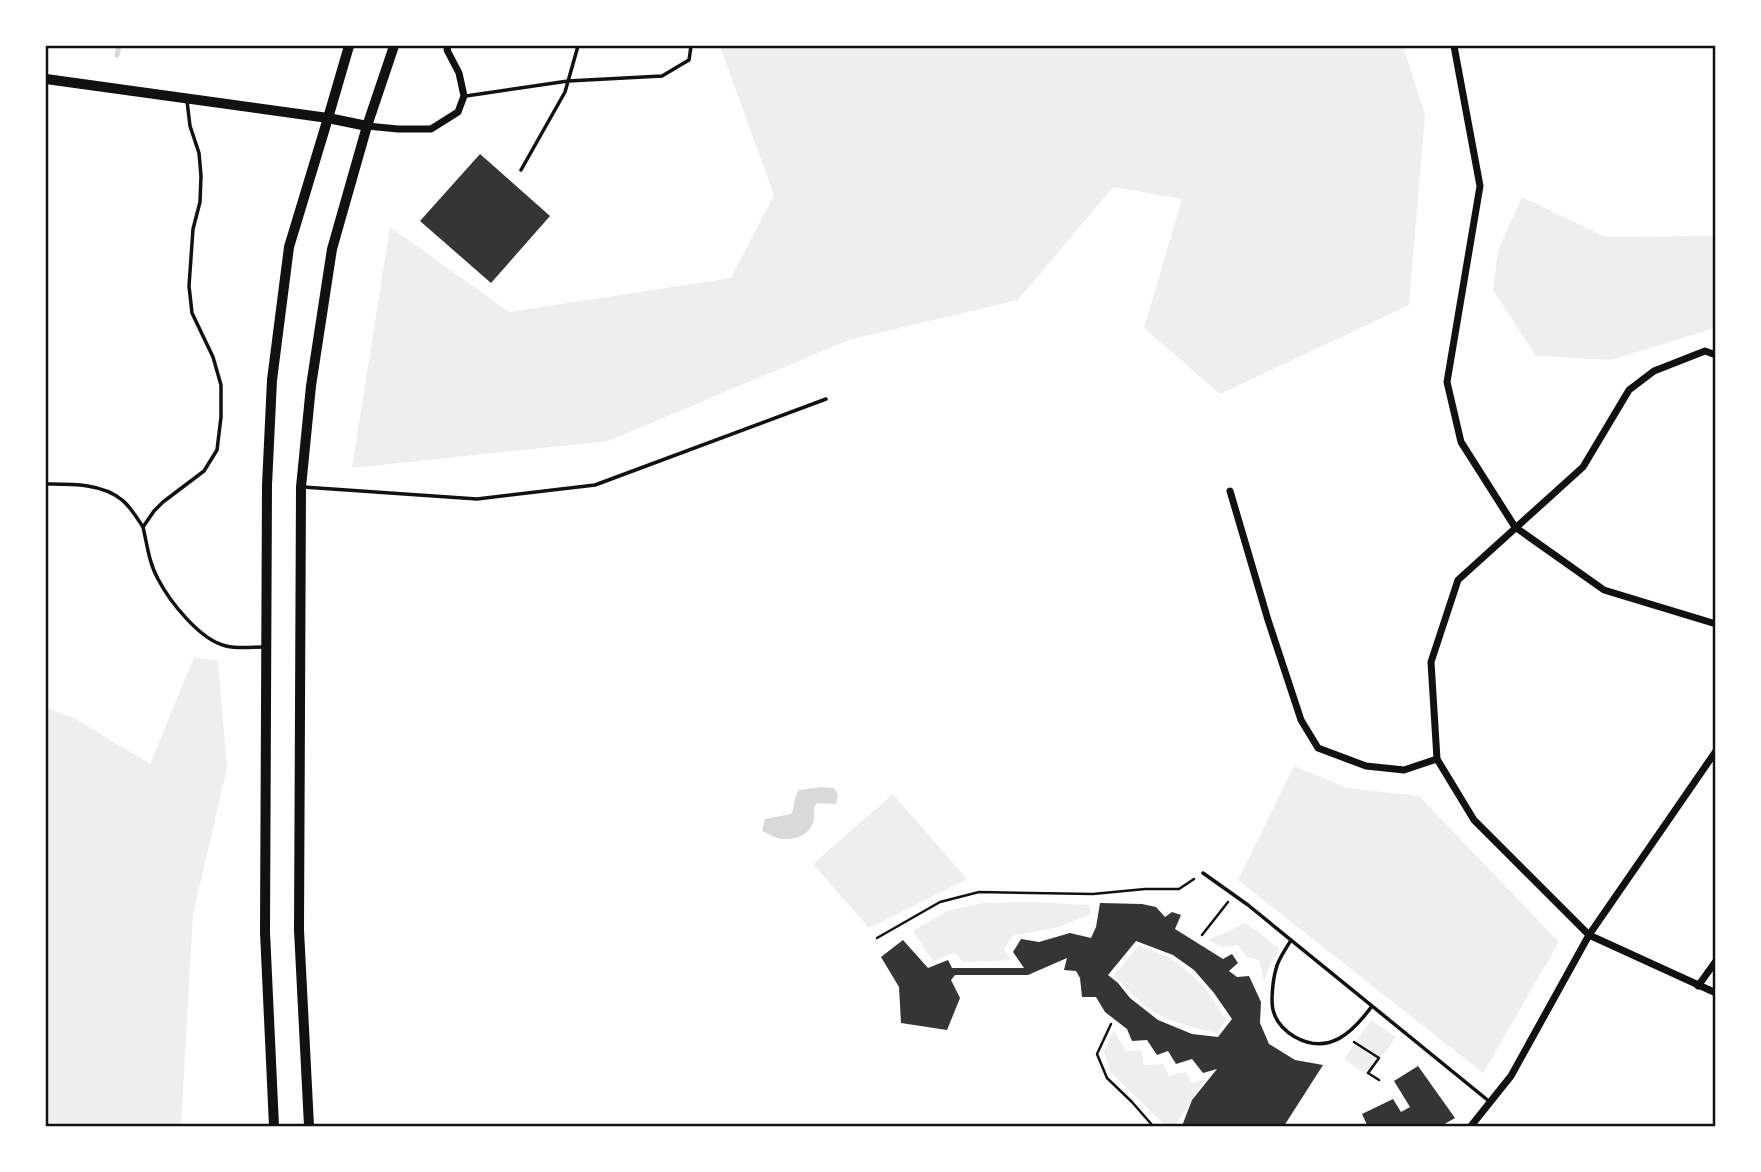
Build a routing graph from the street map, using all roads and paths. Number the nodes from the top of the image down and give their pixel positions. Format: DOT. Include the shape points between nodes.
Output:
graph roads {
  1 [pos="349,46"];
  2 [pos="394,46"];
  3 [pos="448,46"];
  4 [pos="578,46"];
  5 [pos="691,46"];
  6 [pos="1454,46"];
  7 [pos="46,79"];
  8 [pos="568,81"];
  9 [pos="464,96"];
  10 [pos="186,99"];
  11 [pos="328,118"];
  12 [pos="367,125"];
  13 [pos="521,170"];
  14 [pos="1716,355"];
  15 [pos="826,399"];
  16 [pos="46,484"];
  17 [pos="301,487"];
  18 [pos="1230,491"];
  19 [pos="143,527"];
  20 [pos="1515,527"];
  21 [pos="1716,624"];
  22 [pos="266,647"];
  23 [pos="1716,751"];
  24 [pos="1437,759"];
  25 [pos="1203,873"];
  26 [pos="1234,895"];
  27 [pos="1202,935"];
  28 [pos="1589,935"];
  29 [pos="877,937"];
  30 [pos="1291,940"];
  31 [pos="1716,961"];
  32 [pos="1699,986"];
  33 [pos="1716,993"];
  34 [pos="1372,1006"];
  35 [pos="1111,1024"];
  36 [pos="1345,1036"];
  37 [pos="1379,1080"];
  38 [pos="1490,1102"];
  39 [pos="274,1126"];
  40 [pos="309,1126"];
  41 [pos="1153,1126"];
  42 [pos="1471,1126"];
  1 -- 11 [label="main road"];
  2 -- 12 [label="main road"];
  3 -- 9 [label="street"];
  4 -- 8 [label="lane"];
  5 -- 8 [label="lane" via="689,60 662,76"];
  6 -- 20 [label="street" via="1480,186 1447,382 1461,442"];
  7 -- 10 [label="main road"];
  8 -- 9 [label="lane"];
  8 -- 13 [label="lane"];
  9 -- 12 [label="street" via="458,112 431,129"];
  10 -- 11 [label="main road"];
  10 -- 19 [label="lane" via="201,176 189,286 192,313 221,385 221,416 217,450 204,471 163,502"];
  11 -- 12 [label="main road"];
  11 -- 22 [label="street" via="289,247 272,380"];
  12 -- 17 [label="street" via="332,249 310,386"];
  14 -- 20 [label="street" via="1705,351 1654,371 1629,390 1583,467"];
  15 -- 17 [label="lane" via="595,485 477,499"];
  16 -- 19 [label="lane" via="105,489 123,500"];
  17 -- 40 [label="street" via="299,930"];
  18 -- 24 [label="street" via="1301,720 1318,748 1366,766 1405,770"];
  19 -- 22 [label="lane" via="157,579 189,621 224,645"];
  20 -- 21 [label="street" via="1604,590"];
  20 -- 24 [label="street" via="1458,580 1431,662"];
  22 -- 39 [label="street" via="265,932"];
  23 -- 28 [label="street"];
  24 -- 28 [label="street" via="1474,820"];
  25 -- 26 [label="lane"];
  25 -- 29 [label="path" via="1180,889 1093,894 979,892 940,902"];
  26 -- 27 [label="path"];
  26 -- 30 [label="lane"];
  28 -- 32 [label="street"];
  28 -- 38 [label="street" via="1511,1076"];
  30 -- 34 [label="lane"];
  30 -- 36 [label="lane" via="1276,967 1273,1011 1282,1027 1312,1044"];
  31 -- 32 [label="street"];
  32 -- 33 [label="street"];
  34 -- 36 [label="lane"];
  34 -- 38 [label="lane"];
  35 -- 41 [label="path" via="1097,1054 1107,1078"];
  36 -- 37 [label="path" via="1379,1058 1368,1073"];
  38 -- 42 [label="street"];
}
